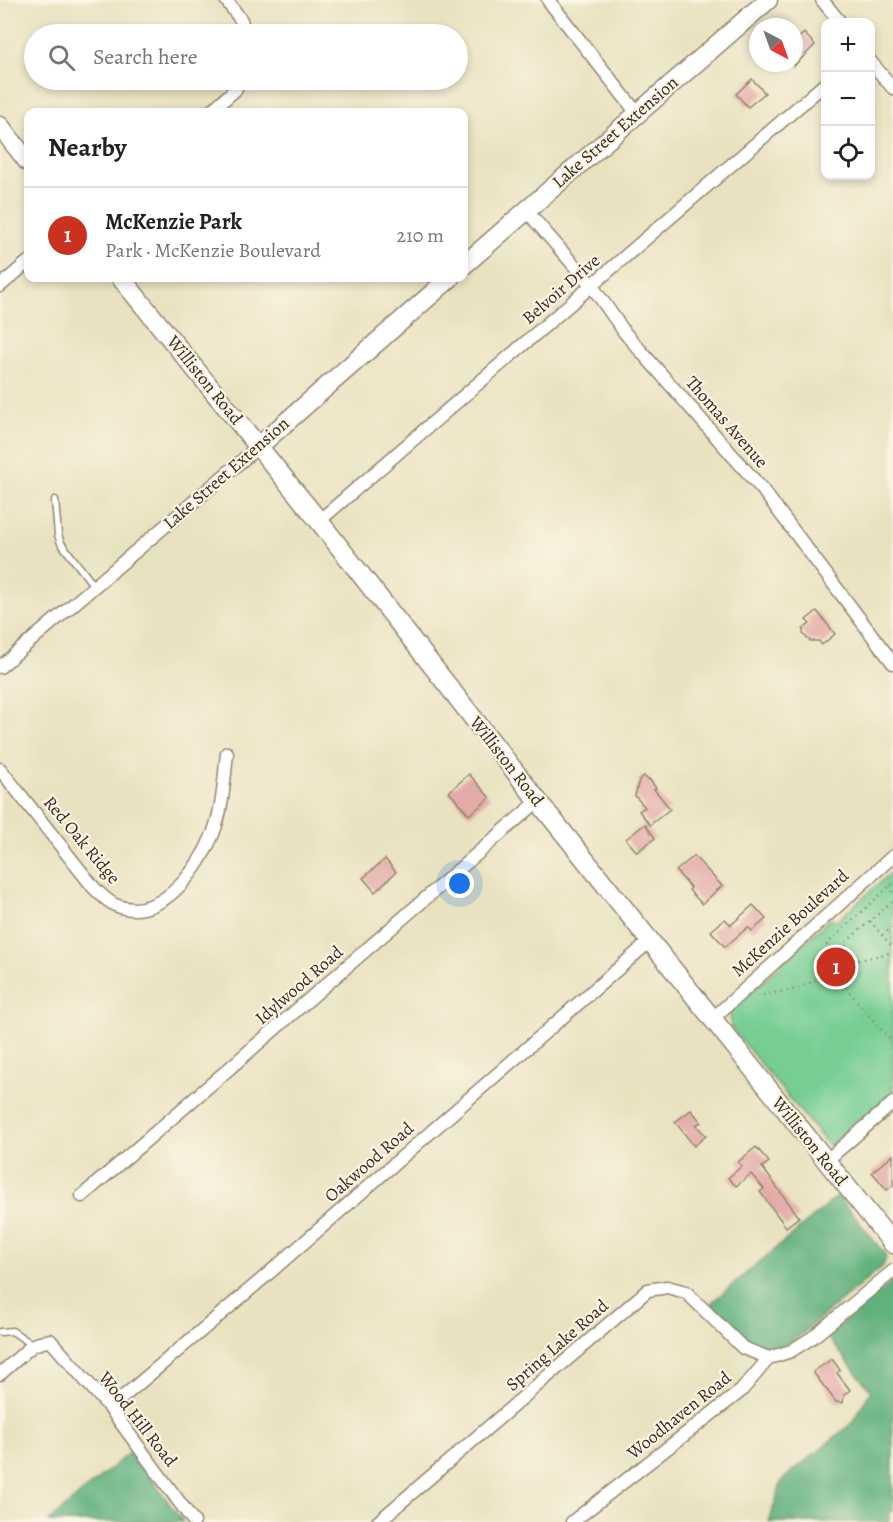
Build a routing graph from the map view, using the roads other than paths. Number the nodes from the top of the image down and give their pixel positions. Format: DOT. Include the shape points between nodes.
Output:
graph roads {
  1 [pos="226,0"];
  2 [pos="548,0"];
  3 [pos="768,0"];
  4 [pos="822,0"];
  5 [pos="837,18"];
  6 [pos="242,24"];
  7 [pos="875,68"];
  8 [pos="821,86"];
  9 [pos="893,88"];
  10 [pos="235,90"];
  11 [pos="215,108"];
  12 [pos="638,113"];
  13 [pos="0,126"];
  14 [pos="24,157"];
  15 [pos="526,210"];
  16 [pos="468,261"];
  17 [pos="24,265"];
  18 [pos="124,282"];
  19 [pos="445,282"];
  20 [pos="0,286"];
  21 [pos="592,286"];
  22 [pos="259,446"];
  23 [pos="55,500"];
  24 [pos="319,521"];
  25 [pos="94,586"];
  26 [pos="893,663"];
  27 [pos="0,667"];
  28 [pos="227,753"];
  29 [pos="0,769"];
  30 [pos="538,801"];
  31 [pos="893,855"];
  32 [pos="650,941"];
  33 [pos="712,1018"];
  34 [pos="893,1103"];
  35 [pos="826,1161"];
  36 [pos="82,1196"];
  37 [pos="893,1244"];
  38 [pos="893,1271"];
  39 [pos="0,1332"];
  40 [pos="33,1345"];
  41 [pos="769,1358"];
  42 [pos="0,1374"];
  43 [pos="110,1408"];
  44 [pos="195,1522"];
  45 [pos="378,1522"];
  46 [pos="572,1522"];
  1 -- 6 [label="street"];
  2 -- 12 [label="street"];
  3 -- 12 [label="main road, Lake Street Extension"];
  4 -- 5 [label="street"];
  7 -- 9 [label="street"];
  8 -- 21 [label="street, Belvoir Drive"];
  10 -- 11 [label="street"];
  12 -- 15 [label="main road, Lake Street Extension"];
  13 -- 14 [label="main road"];
  15 -- 16 [label="main road, Lake Street Extension"];
  15 -- 21 [label="street, Thomas Avenue"];
  17 -- 20 [label="street"];
  18 -- 22 [label="main road, Williston Road"];
  19 -- 22 [label="main road, Lake Street Extension"];
  21 -- 24 [label="street, Belvoir Drive"];
  21 -- 26 [label="street, Thomas Avenue" via="625,333 762,489"];
  22 -- 24 [label="main road, Williston Road"];
  22 -- 25 [label="street, Lake Street Extension"];
  23 -- 25 [label="lane" via="61,543"];
  24 -- 30 [label="main road, Williston Road"];
  25 -- 27 [label="street, Lake Street Extension"];
  28 -- 29 [label="street, Red Oak Ridge" via="221,809 203,856 170,895 138,908 116,905 94,888"];
  30 -- 32 [label="main road, Williston Road"];
  30 -- 36 [label="street, Idylwood Road"];
  31 -- 33 [label="street, McKenzie Boulevard"];
  32 -- 33 [label="main road, Williston Road"];
  32 -- 43 [label="street, Oakwood Road"];
  33 -- 35 [label="main road, Williston Road"];
  34 -- 35 [label="street"];
  35 -- 37 [label="main road, Williston Road"];
  38 -- 41 [label="street, Woodhaven Road" via="813,1336 791,1351"];
  39 -- 40 [label="lane" via="12,1330"];
  40 -- 42 [label="street"];
  40 -- 43 [label="street, Wood Hill Road" via="50,1340"];
  41 -- 45 [label="street, Spring Lake Road" via="743,1348 686,1292 667,1287 648,1290"];
  41 -- 46 [label="street, Woodhaven Road" via="741,1391"];
  43 -- 44 [label="street, Wood Hill Road"];
}
